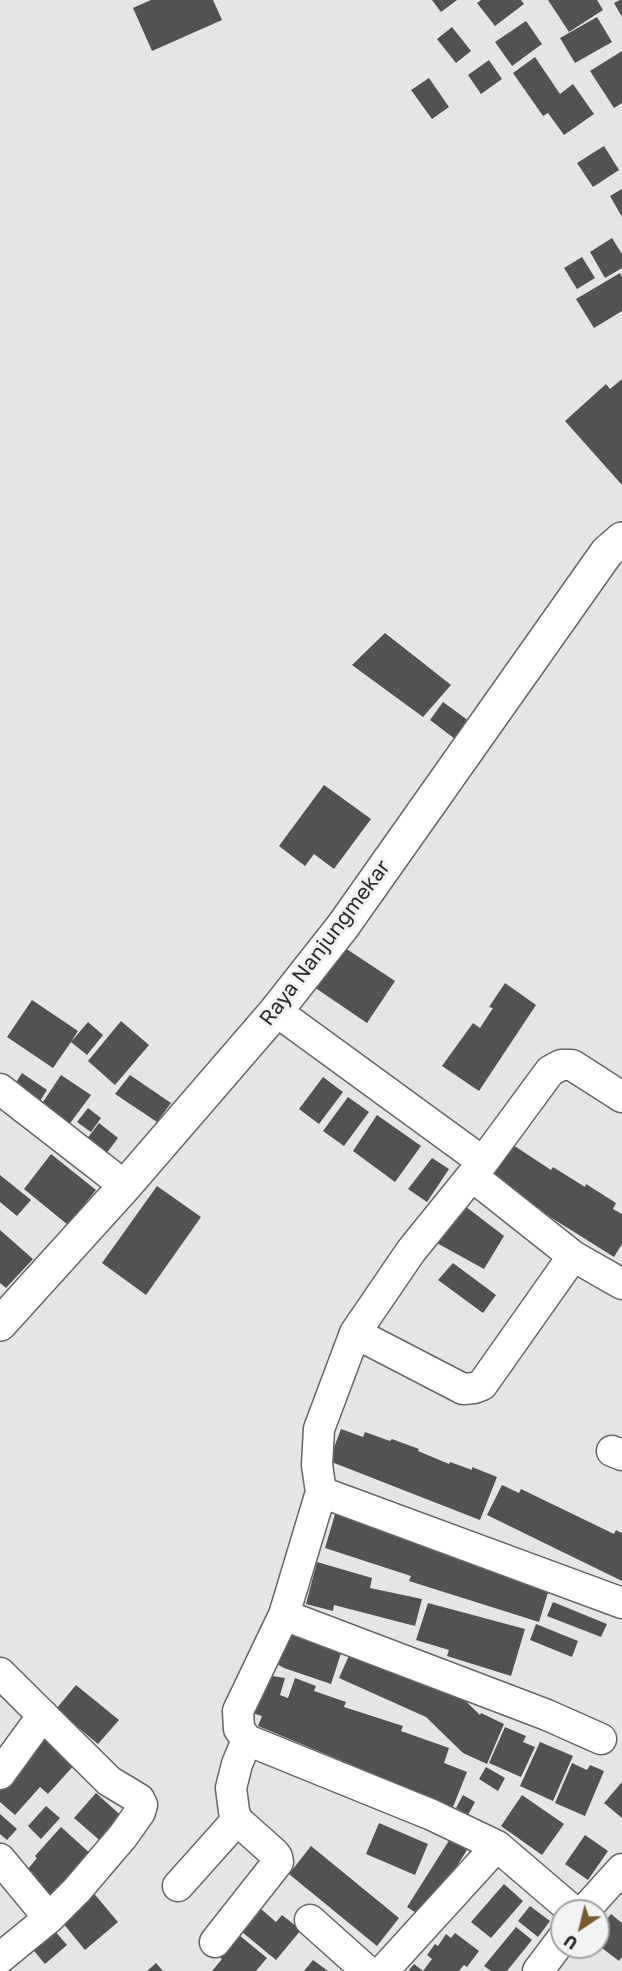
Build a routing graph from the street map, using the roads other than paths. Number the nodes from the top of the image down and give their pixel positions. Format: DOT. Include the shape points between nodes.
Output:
graph roads {
  1 [pos="622,539"];
  2 [pos="276,1011"];
  3 [pos="0,1089"];
  4 [pos="622,1097"];
  5 [pos="477,1169"];
  6 [pos="125,1186"];
  7 [pos="573,1256"];
  8 [pos="622,1284"];
  9 [pos="0,1324"];
  10 [pos="355,1334"];
  11 [pos="321,1492"];
  12 [pos="622,1603"];
  13 [pos="284,1615"];
  14 [pos="0,1673"];
  15 [pos="43,1715"];
  16 [pos="601,1739"];
  17 [pos="247,1740"];
  18 [pos="0,1773"];
  19 [pos="237,1820"];
  20 [pos="497,1846"];
  21 [pos="0,1859"];
  22 [pos="622,1869"];
  23 [pos="178,1886"];
  24 [pos="559,1899"];
  25 [pos="595,1899"];
  26 [pos="49,1918"];
  27 [pos="310,1920"];
  28 [pos="215,1942"];
  29 [pos="550,1955"];
  30 [pos="0,1958"];
  31 [pos="367,1971"];
  32 [pos="382,1971"];
  33 [pos="538,1971"];
  1 -- 2 [label="street, Raya Nanjungmekar" via="607,552 343,926"];
  2 -- 5 [label="street"];
  2 -- 6 [label="street, Raya Nanjungmekar"];
  3 -- 6 [label="street"];
  4 -- 5 [label="street" via="572,1065 561,1065 550,1071"];
  5 -- 7 [label="street"];
  5 -- 10 [label="street" via="411,1251"];
  6 -- 9 [label="street, Raya Nanjungmekar"];
  7 -- 8 [label="street"];
  7 -- 10 [label="street" via="482,1385 474,1388 463,1389"];
  10 -- 11 [label="street" via="319,1429 317,1465"];
  11 -- 12 [label="street"];
  11 -- 13 [label="street"];
  13 -- 16 [label="street"];
  13 -- 17 [label="street" via="238,1711 238,1729"];
  14 -- 15 [label="street"];
  15 -- 18 [label="street"];
  15 -- 26 [label="street" via="109,1781 139,1798 142,1805 123,1836"];
  17 -- 19 [label="street" via="231,1788"];
  17 -- 20 [label="street" via="432,1815"];
  19 -- 23 [label="street"];
  19 -- 28 [label="street" via="278,1862"];
  20 -- 24 [label="street"];
  20 -- 32 [label="street"];
  21 -- 26 [label="street"];
  22 -- 25 [label="street"];
  26 -- 30 [label="street"];
  27 -- 31 [label="street"];
  29 -- 33 [label="street"];
}
